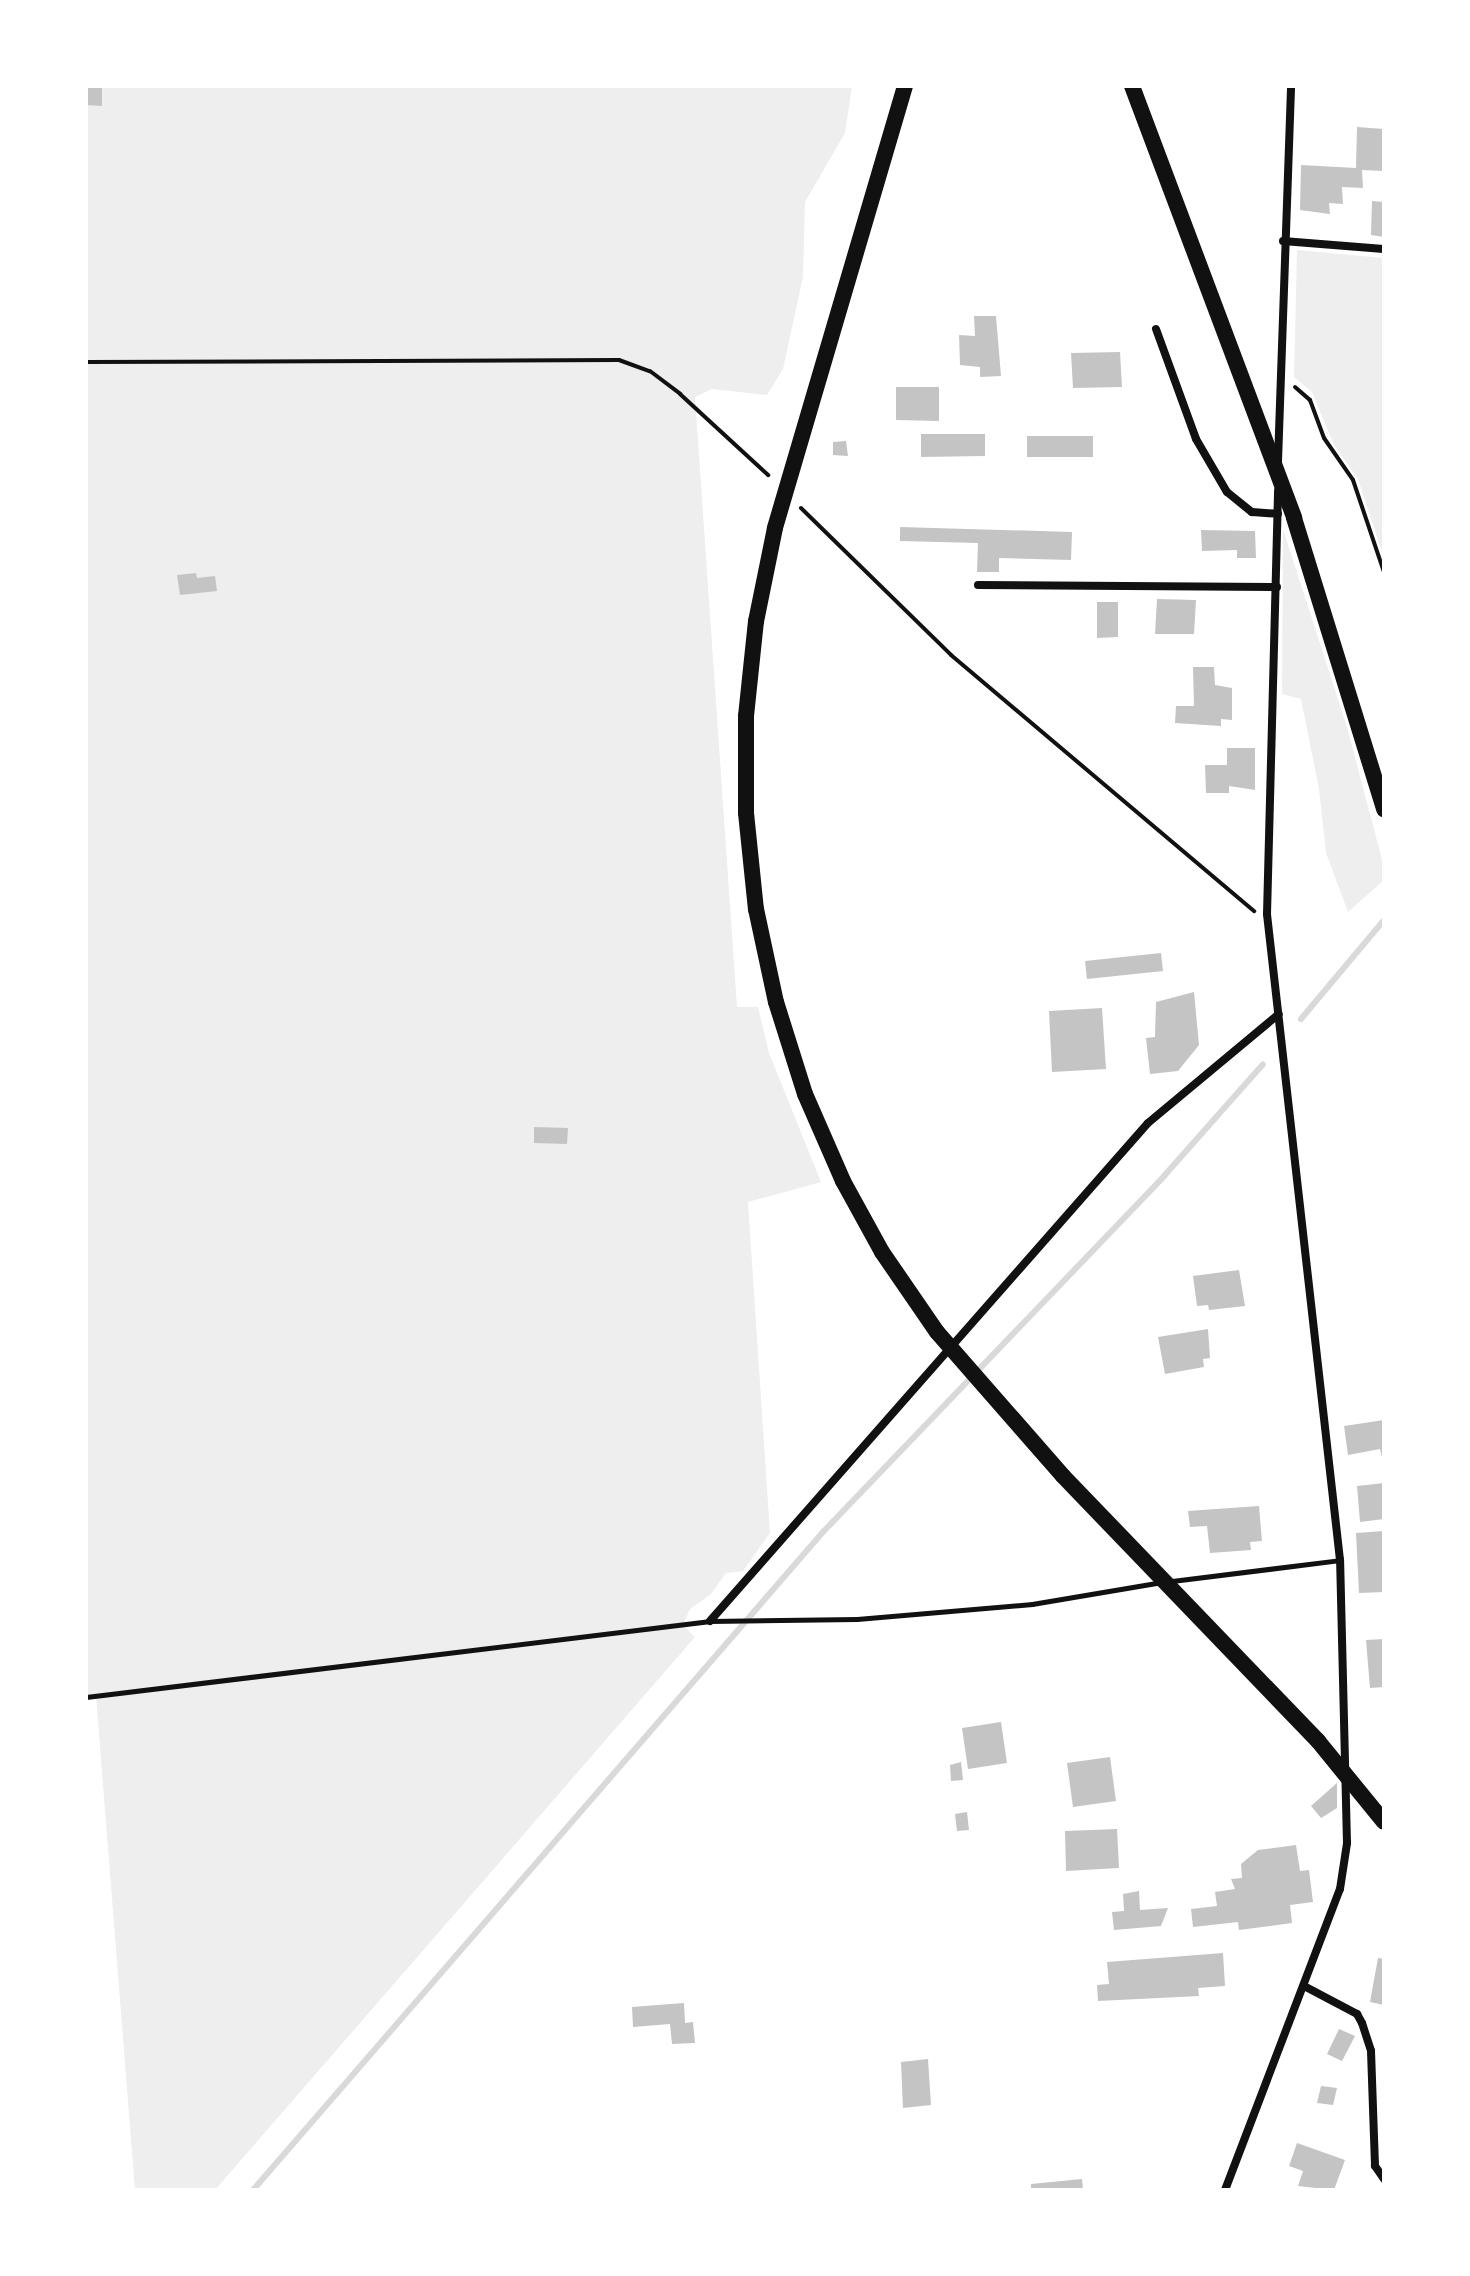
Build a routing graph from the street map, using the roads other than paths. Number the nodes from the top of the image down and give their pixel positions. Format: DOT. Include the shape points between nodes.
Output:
graph roads {
  1 [pos="905,86"];
  2 [pos="1132,86"];
  3 [pos="1291,86"];
  4 [pos="1283,241"];
  5 [pos="1384,249"];
  6 [pos="1156,329"];
  7 [pos="1286,516"];
  8 [pos="978,585"];
  9 [pos="1277,587"];
  10 [pos="1384,809"];
  11 [pos="1279,1014"];
  12 [pos="1340,1560"];
  13 [pos="710,1621"];
  14 [pos="86,1697"];
  15 [pos="1384,1822"];
  16 [pos="1304,1986"];
  17 [pos="1384,2179"];
  18 [pos="1225,2190"];
  1 -- 15 [label="highway" via="775,528 756,621 746,716 746,813 756,909 776,1002 805,1094 843,1181 882,1252 937,1332 1063,1476 1318,1741"];
  2 -- 7 [label="highway" via="1256,415"];
  3 -- 4 [label="street"];
  4 -- 5 [label="street"];
  4 -- 7 [label="street" via="1277,383"];
  6 -- 7 [label="street" via="1196,439 1227,492 1252,512"];
  7 -- 9 [label="street"];
  7 -- 10 [label="highway"];
  8 -- 9 [label="street"];
  9 -- 11 [label="street" via="1268,923"];
  11 -- 12 [label="street"];
  11 -- 13 [label="street" via="1148,1123"];
  12 -- 13 [label="lane" via="1094,1591 1032,1604 857,1619"];
  12 -- 16 [label="street" via="1347,1843 1340,1889"];
  13 -- 14 [label="lane"];
  16 -- 17 [label="street" via="1357,2014 1362,2023 1371,2051 1375,2166"];
  16 -- 18 [label="street"];
}
